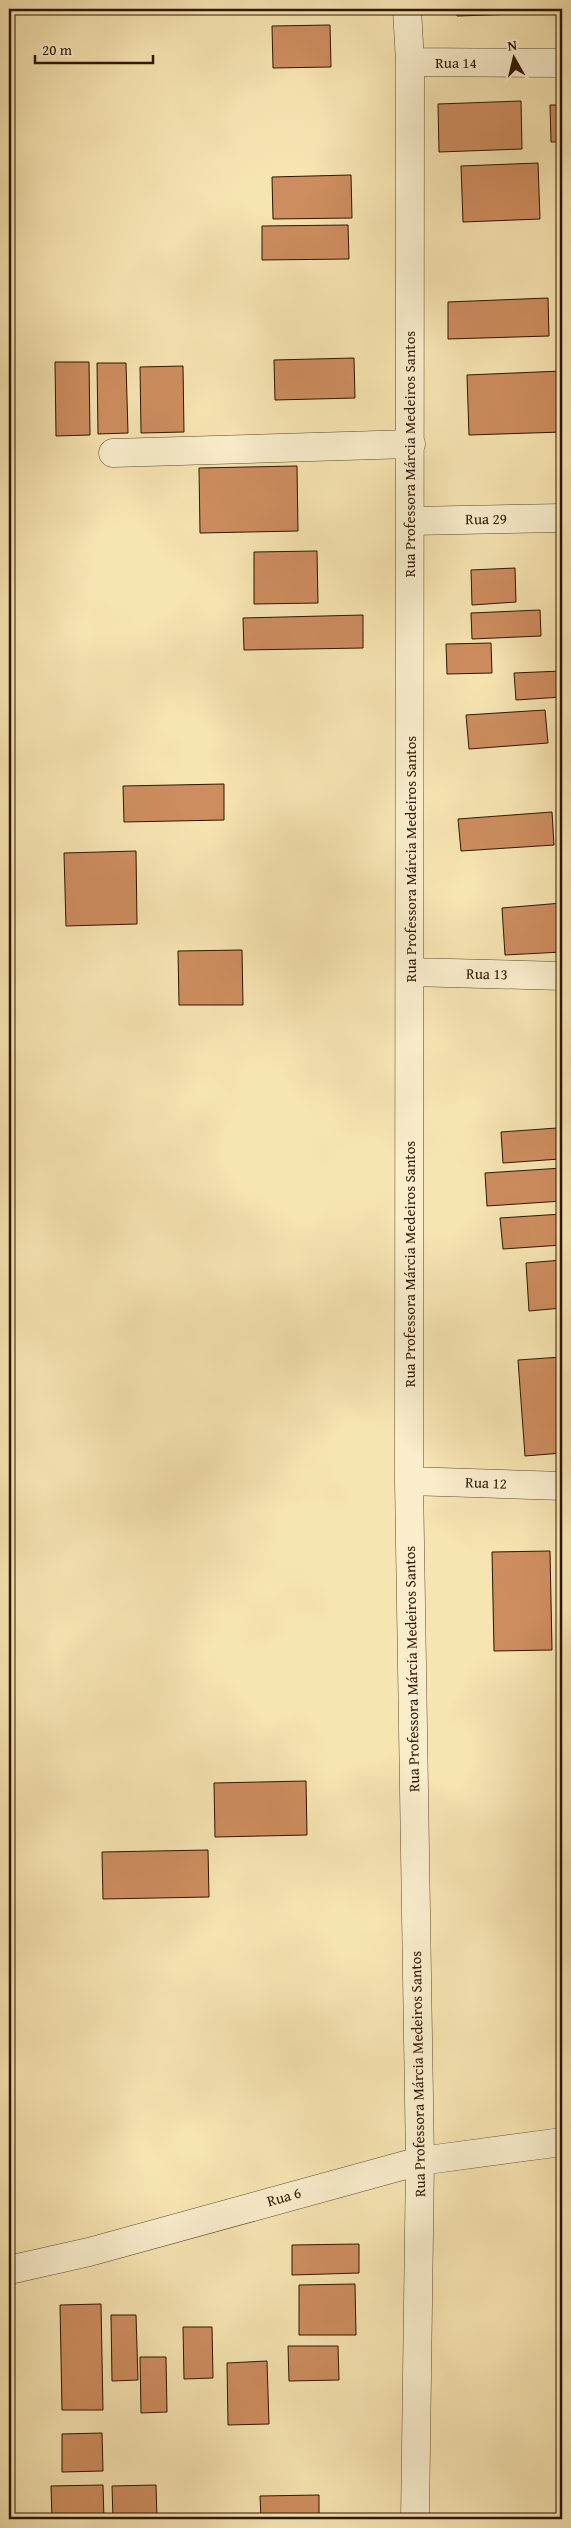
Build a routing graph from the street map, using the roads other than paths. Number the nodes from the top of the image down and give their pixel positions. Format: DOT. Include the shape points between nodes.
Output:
graph roads {
  1 [pos="407,9"];
  2 [pos="410,62"];
  3 [pos="562,64"];
  4 [pos="411,444"];
  5 [pos="113,452"];
  6 [pos="562,518"];
  7 [pos="411,521"];
  8 [pos="411,972"];
  9 [pos="562,976"];
  10 [pos="409,1481"];
  11 [pos="562,1486"];
  12 [pos="562,2142"];
  13 [pos="420,2161"];
  14 [pos="9,2270"];
  15 [pos="416,2519"];
  1 -- 2 [label="street, Rua Professora Márcia Medeiros Santos"];
  2 -- 3 [label="street, Rua 14"];
  2 -- 4 [label="street, Rua Professora Márcia Medeiros Santos"];
  4 -- 5 [label="street"];
  4 -- 7 [label="street, Rua Professora Márcia Medeiros Santos"];
  6 -- 7 [label="street, Rua 29"];
  7 -- 8 [label="street, Rua Professora Márcia Medeiros Santos"];
  8 -- 9 [label="street, Rua 13"];
  8 -- 10 [label="street, Rua Professora Márcia Medeiros Santos"];
  10 -- 11 [label="street, Rua 12"];
  10 -- 13 [label="street, Rua Professora Márcia Medeiros Santos"];
  12 -- 13 [label="street, Rua 6"];
  13 -- 14 [label="street, Rua 6" via="90,2252"];
  13 -- 15 [label="street, Rua Professora Márcia Medeiros Santos"];
}
